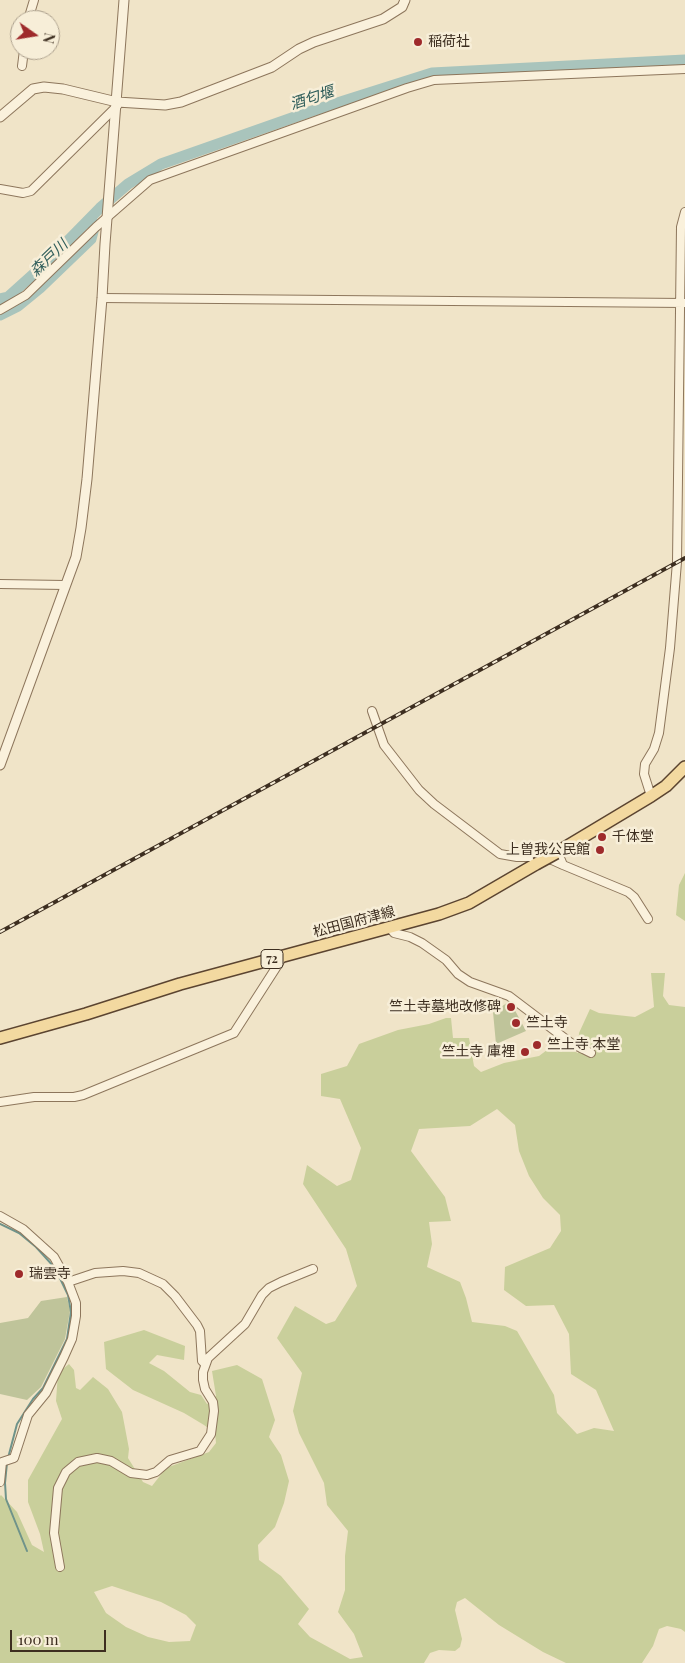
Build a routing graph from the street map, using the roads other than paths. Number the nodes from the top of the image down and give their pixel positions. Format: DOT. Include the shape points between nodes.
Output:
graph roads {
  1 [pos="124,0"];
  2 [pos="405,0"];
  3 [pos="23,60"];
  4 [pos="22,66"];
  5 [pos="685,69"];
  6 [pos="117,104"];
  7 [pos="0,117"];
  8 [pos="0,189"];
  9 [pos="685,212"];
  10 [pos="107,218"];
  11 [pos="683,235"];
  12 [pos="102,298"];
  13 [pos="682,303"];
  14 [pos="0,310"];
  15 [pos="0,584"];
  16 [pos="66,585"];
  17 [pos="372,711"];
  18 [pos="0,765"];
  19 [pos="685,766"];
  20 [pos="651,796"];
  21 [pos="556,852"];
  22 [pos="517,857"];
  23 [pos="563,864"];
  24 [pos="520,874"];
  25 [pos="648,919"];
  26 [pos="389,928"];
  27 [pos="282,957"];
  28 [pos="0,1038"];
  29 [pos="591,1053"];
  30 [pos="0,1102"];
  31 [pos="0,1216"];
  32 [pos="313,1269"];
  33 [pos="68,1282"];
  34 [pos="205,1364"];
  35 [pos="0,1482"];
  36 [pos="60,1567"];
  1 -- 6 [label="street"];
  2 -- 6 [label="street" via="402,7 384,19 306,45 272,67 197,97 165,105"];
  3 -- 4 [label="street"];
  5 -- 10 [label="street" via="434,80 150,180"];
  6 -- 7 [label="street" via="44,87 32,89"];
  6 -- 8 [label="street" via="31,191 23,193"];
  6 -- 10 [label="street"];
  9 -- 11 [label="street"];
  10 -- 12 [label="street"];
  10 -- 14 [label="street" via="26,294"];
  11 -- 13 [label="street"];
  12 -- 13 [label="street"];
  12 -- 16 [label="street" via="81,528 76,557"];
  13 -- 20 [label="street" via="676,562 670,648 659,733 645,764 644,774"];
  15 -- 16 [label="street"];
  16 -- 18 [label="street"];
  17 -- 22 [label="street" via="384,745 419,790 500,854"];
  19 -- 20 [label="main road, 松田国府津線 / 72"];
  20 -- 21 [label="main road, 松田国府津線 / 72"];
  21 -- 23 [label="street"];
  21 -- 24 [label="main road, 松田国府津線 / 72, bridge"];
  22 -- 23 [label="street" via="538,857"];
  22 -- 24 [label="street"];
  23 -- 25 [label="street" via="628,892"];
  24 -- 26 [label="main road, 松田国府津線 / 72" via="469,903"];
  26 -- 27 [label="main road, 松田国府津線 / 72"];
  26 -- 29 [label="street" via="422,943 470,982 509,996 571,1043"];
  27 -- 28 [label="main road, 松田国府津線 / 72"];
  27 -- 30 [label="street" via="234,1033 84,1095"];
  31 -- 33 [label="street" via="23,1229 54,1257"];
  32 -- 34 [label="street" via="269,1288 245,1324"];
  33 -- 34 [label="street" via="96,1273 123,1271 140,1273 163,1284 197,1325"];
  33 -- 35 [label="street" via="76,1304 72,1339 46,1393 28,1414 14,1458 2,1462"];
  34 -- 36 [label="street" via="203,1380 214,1412 211,1434 200,1451 170,1460 147,1475 131,1473 111,1461 97,1458 78,1462 66,1472 58,1488 54,1533"];
}
